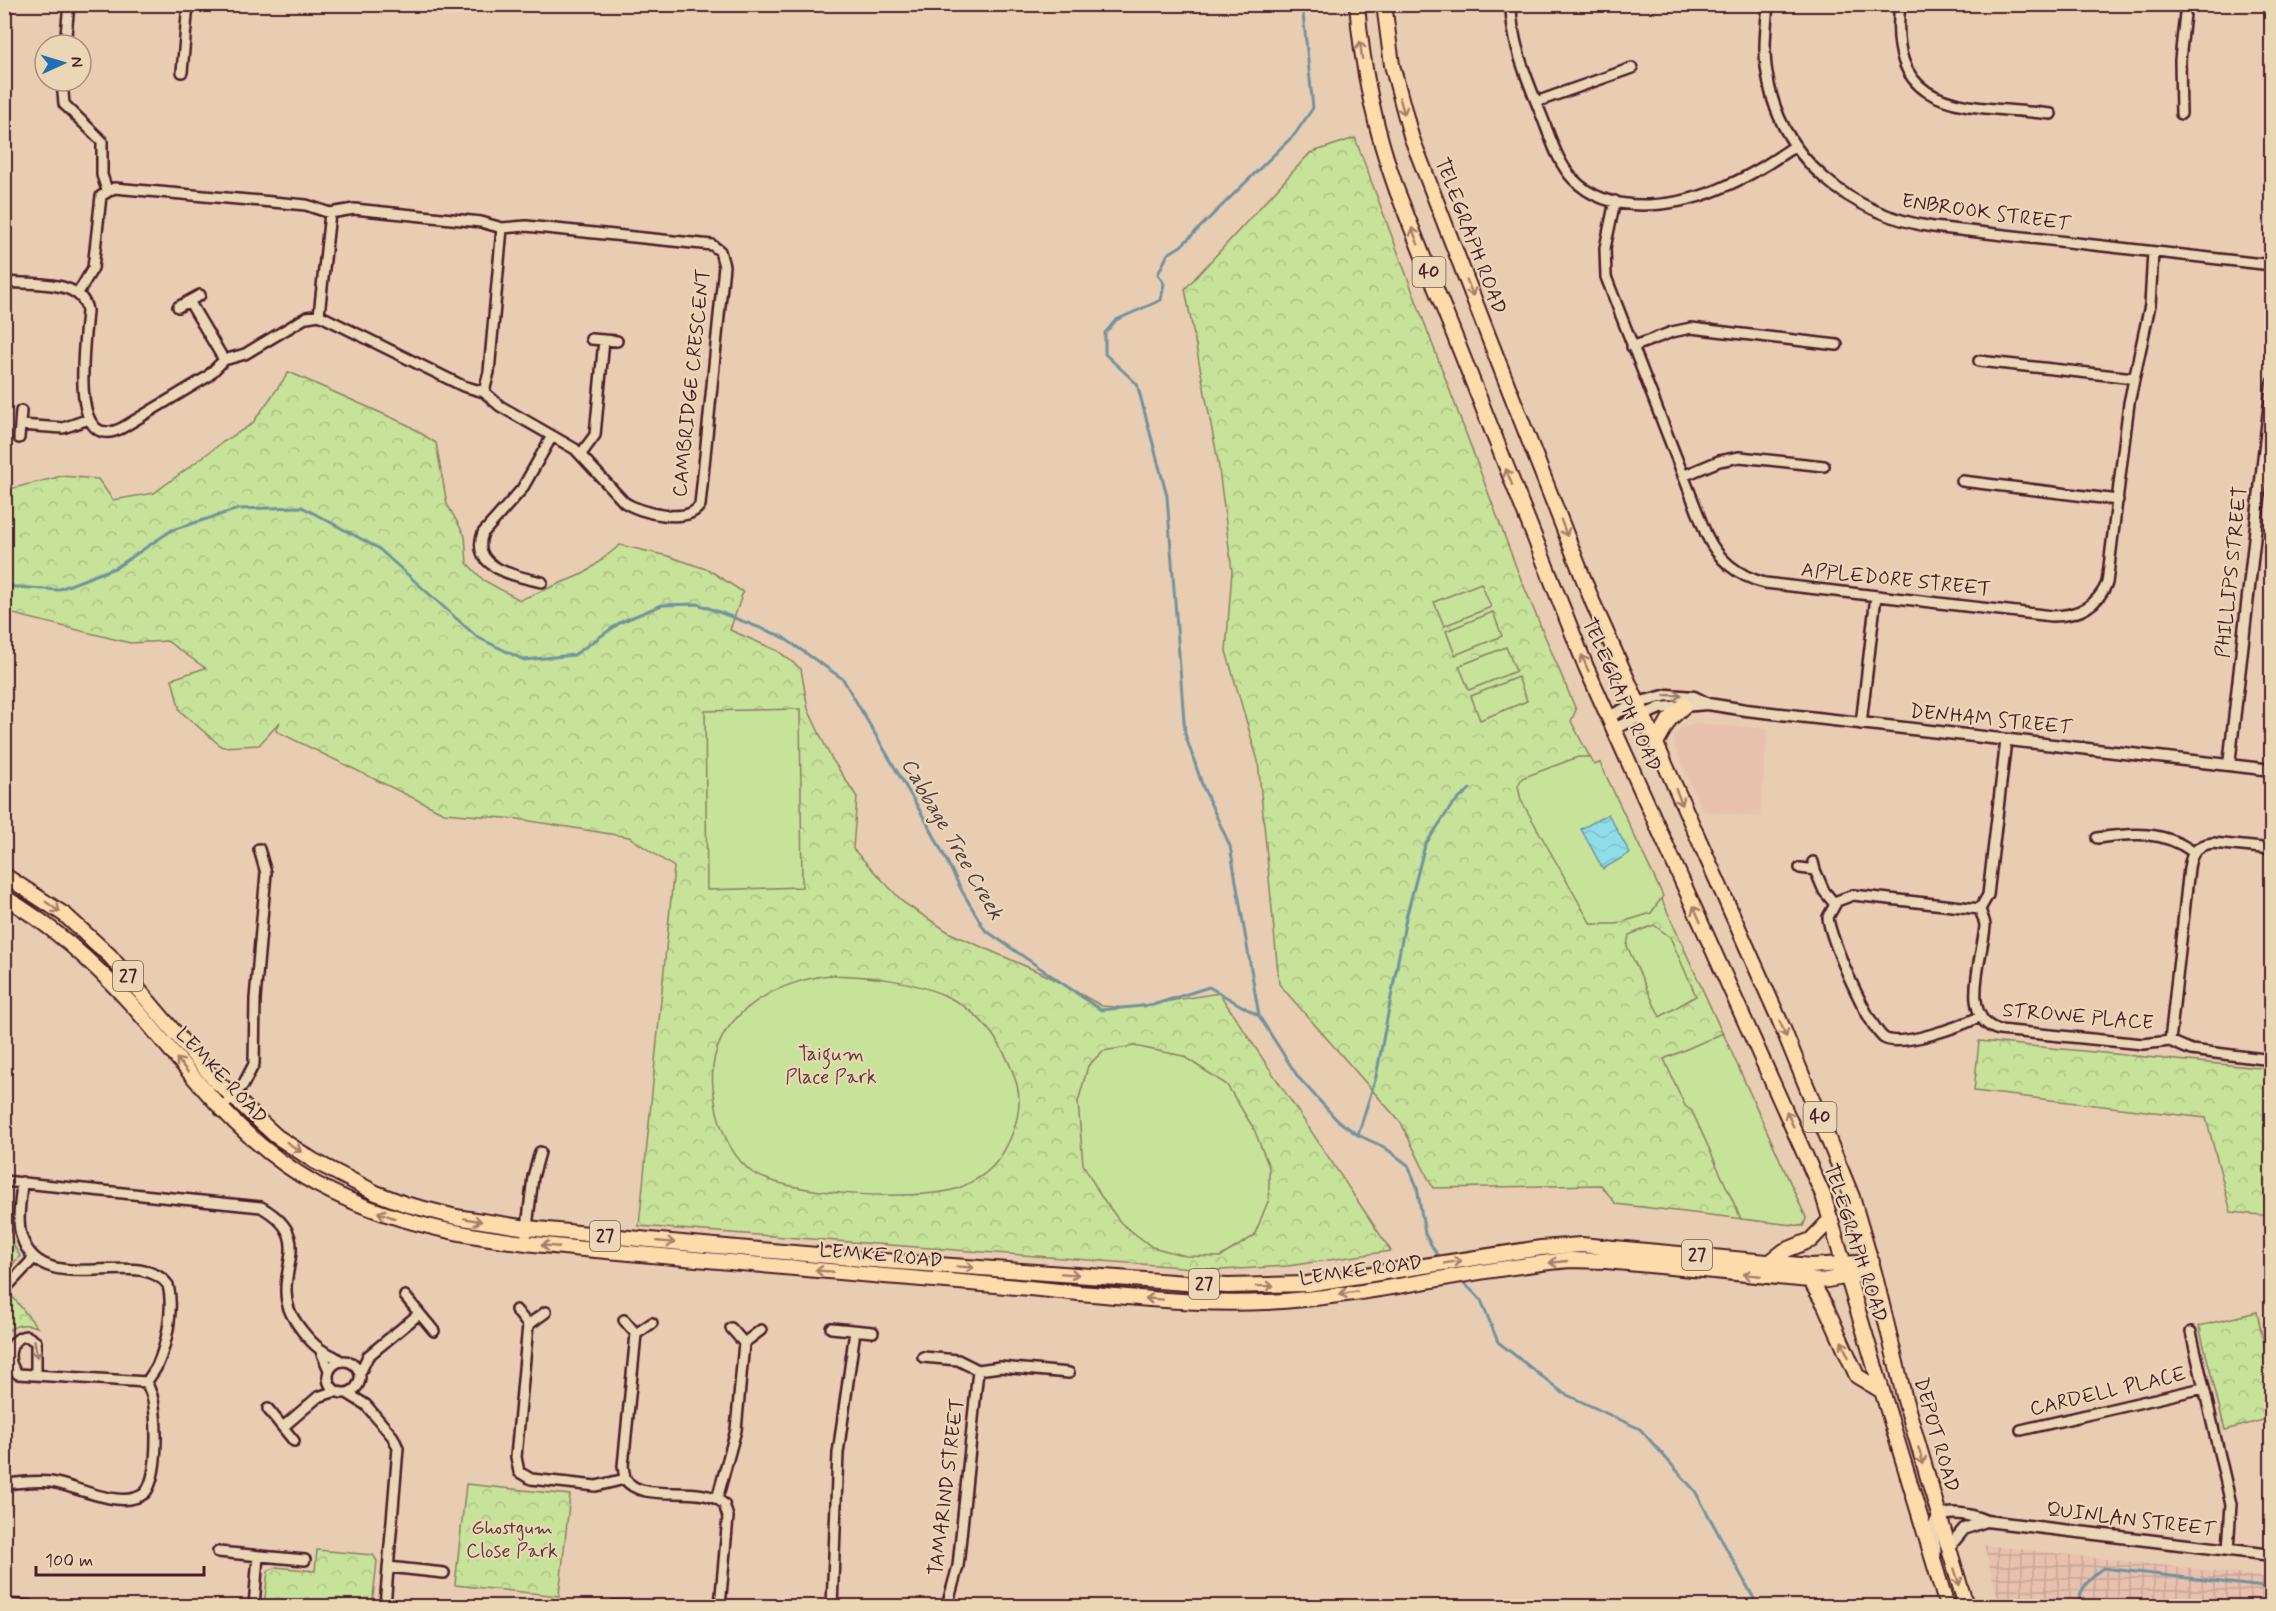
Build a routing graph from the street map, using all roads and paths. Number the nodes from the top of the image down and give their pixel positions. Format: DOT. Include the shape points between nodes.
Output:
graph roads {
  1 [pos="69,4"];
  2 [pos="188,4"];
  3 [pos="1357,4"];
  4 [pos="1384,4"];
  5 [pos="1511,4"];
  6 [pos="1768,4"];
  7 [pos="1900,4"];
  8 [pos="2186,4"];
  9 [pos="66,33"];
  10 [pos="1632,68"];
  11 [pos="182,72"];
  12 [pos="63,93"];
  13 [pos="1536,102"];
  14 [pos="2051,114"];
  15 [pos="2181,114"];
  16 [pos="1795,146"];
  17 [pos="107,190"];
  18 [pos="1615,201"];
  19 [pos="330,213"];
  20 [pos="502,228"];
  21 [pos="2153,252"];
  22 [pos="2271,265"];
  23 [pos="4,282"];
  24 [pos="78,293"];
  25 [pos="200,295"];
  26 [pos="189,301"];
  27 [pos="178,307"];
  28 [pos="319,315"];
  29 [pos="591,339"];
  30 [pos="604,340"];
  31 [pos="617,341"];
  32 [pos="1838,345"];
  33 [pos="1632,347"];
  34 [pos="224,360"];
  35 [pos="1979,361"];
  36 [pos="2134,378"];
  37 [pos="2271,383"];
  38 [pos="484,392"];
  39 [pos="21,411"];
  40 [pos="89,419"];
  41 [pos="20,425"];
  42 [pos="552,436"];
  43 [pos="19,438"];
  44 [pos="581,454"];
  45 [pos="2267,463"];
  46 [pos="1824,466"];
  47 [pos="1683,476"];
  48 [pos="1962,481"];
  49 [pos="2118,500"];
  50 [pos="542,582"];
  51 [pos="1876,596"];
  52 [pos="1708,704"];
  53 [pos="1684,706"];
  54 [pos="1640,709"];
  55 [pos="1611,723"];
  56 [pos="1861,724"];
  57 [pos="2006,740"];
  58 [pos="1656,744"];
  59 [pos="2229,765"];
  60 [pos="2271,770"];
  61 [pos="2097,838"];
  62 [pos="259,849"];
  63 [pos="2271,849"];
  64 [pos="2193,852"];
  65 [pos="1800,868"];
  66 [pos="4,875"];
  67 [pos="4,897"];
  68 [pos="1834,903"];
  69 [pos="1980,909"];
  70 [pos="1979,1017"];
  71 [pos="2170,1041"];
  72 [pos="2271,1060"];
  73 [pos="232,1097"];
  74 [pos="220,1110"];
  75 [pos="540,1152"];
  76 [pos="4,1181"];
  77 [pos="22,1182"];
  78 [pos="1831,1219"];
  79 [pos="527,1228"];
  80 [pos="525,1244"];
  81 [pos="34,1258"];
  82 [pos="1770,1262"];
  83 [pos="1873,1267"];
  84 [pos="1846,1272"];
  85 [pos="1810,1280"];
  86 [pos="4,1290"];
  87 [pos="405,1296"];
  88 [pos="516,1310"];
  89 [pos="546,1312"];
  90 [pos="419,1314"];
  91 [pos="624,1320"];
  92 [pos="652,1323"];
  93 [pos="528,1324"];
  94 [pos="731,1328"];
  95 [pos="831,1328"];
  96 [pos="761,1330"];
  97 [pos="855,1331"];
  98 [pos="434,1332"];
  99 [pos="873,1332"];
  100 [pos="2191,1332"];
  101 [pos="636,1334"];
  102 [pos="744,1343"];
  103 [pos="320,1349"];
  104 [pos="368,1356"];
  105 [pos="923,1357"];
  106 [pos="340,1361"];
  107 [pos="352,1363"];
  108 [pos="329,1370"];
  109 [pos="978,1370"];
  110 [pos="360,1373"];
  111 [pos="1069,1373"];
  112 [pos="36,1375"];
  113 [pos="328,1380"];
  114 [pos="147,1382"];
  115 [pos="358,1385"];
  116 [pos="2203,1388"];
  117 [pos="1882,1391"];
  118 [pos="336,1392"];
  119 [pos="347,1393"];
  120 [pos="318,1397"];
  121 [pos="366,1405"];
  122 [pos="268,1409"];
  123 [pos="283,1427"];
  124 [pos="2021,1430"];
  125 [pos="294,1441"];
  126 [pos="625,1479"];
  127 [pos="4,1484"];
  128 [pos="717,1499"];
  129 [pos="1940,1517"];
  130 [pos="1986,1521"];
  131 [pos="1948,1548"];
  132 [pos="2228,1550"];
  133 [pos="218,1552"];
  134 [pos="2271,1555"];
  135 [pos="258,1556"];
  136 [pos="305,1560"];
  137 [pos="1934,1564"];
  138 [pos="388,1568"];
  139 [pos="444,1573"];
  140 [pos="4,1604"];
  141 [pos="31,1606"];
  142 [pos="254,1606"];
  143 [pos="384,1606"];
  144 [pos="614,1606"];
  145 [pos="629,1606"];
  146 [pos="720,1606"];
  147 [pos="832,1606"];
  148 [pos="947,1606"];
  149 [pos="1947,1606"];
  150 [pos="1966,1606"];
  1 -- 9 [label="street"];
  2 -- 11 [label="street"];
  55 -- 3 [label="main road, TELEGRAPH ROAD / 40, one-way" via="1530,531 1386,161 1367,85"];
  4 -- 54 [label="main road, TELEGRAPH ROAD / 40, one-way" via="1392,65 1411,136 1593,603"];
  5 -- 13 [label="street" via="1518,52"];
  6 -- 16 [label="street, ENBROOK STREET" via="1765,54 1769,86 1780,119"];
  7 -- 14 [label="street" via="1899,54 1907,72 1922,89 1948,101"];
  8 -- 15 [label="street" via="2180,60"];
  10 -- 13 [label="street"];
  12 -- 17 [label="street" via="64,104 102,141 102,174"];
  13 -- 18 [label="street" via="1564,168 1584,189"];
  16 -- 18 [label="street" via="1740,179 1700,196 1653,203"];
  16 -- 21 [label="street, ENBROOK STREET" via="1835,188 1865,208 1897,220"];
  17 -- 19 [label="street, CAMBRIDGE CRESCENT" via="118,187 306,205"];
  17 -- 24 [label="street" via="99,201 93,268"];
  18 -- 33 [label="street, APPLEDORE STREET" via="1604,267"];
  19 -- 20 [label="street, CAMBRIDGE CRESCENT" via="354,209 481,222"];
  19 -- 28 [label="street"];
  20 -- 38 [label="street"];
  20 -- 44 [label="street, CAMBRIDGE CRESCENT" via="526,226 697,242 724,249 698,509 685,516 634,508 618,496"];
  21 -- 22 [label="street, ENBROOK STREET"];
  21 -- 36 [label="street, APPLEDORE STREET" via="2150,305"];
  23 -- 24 [label="street" via="63,287"];
  24 -- 40 [label="street" via="87,311 81,382"];
  25 -- 26 [label="street"];
  26 -- 27 [label="street"];
  26 -- 34 [label="street"];
  28 -- 34 [label="street" via="307,317 245,354"];
  28 -- 38 [label="street, CAMBRIDGE CRESCENT" via="463,386"];
  29 -- 30 [label="street"];
  30 -- 31 [label="street"];
  30 -- 44 [label="street" via="596,435"];
  32 -- 33 [label="street" via="1691,328"];
  33 -- 47 [label="street, APPLEDORE STREET"];
  34 -- 40 [label="street" via="207,377 117,430 102,430"];
  35 -- 36 [label="street"];
  36 -- 49 [label="street, APPLEDORE STREET"];
  37 -- 45 [label="street, PHILLIPS STREET"];
  38 -- 42 [label="street, CAMBRIDGE CRESCENT" via="500,406"];
  39 -- 41 [label="street"];
  40 -- 41 [label="street" via="63,428"];
  41 -- 43 [label="street"];
  42 -- 44 [label="street, CAMBRIDGE CRESCENT"];
  42 -- 50 [label="street" via="529,478 483,533 480,544 482,554 494,566"];
  45 -- 59 [label="street, PHILLIPS STREET"];
  46 -- 47 [label="street" via="1740,457"];
  47 -- 51 [label="street, APPLEDORE STREET" via="1711,545 1735,570 1765,583"];
  48 -- 49 [label="street"];
  49 -- 51 [label="street, APPLEDORE STREET" via="2107,584 2094,603 2075,614 2052,616"];
  51 -- 56 [label="street"];
  52 -- 53 [label="street, DENHAM STREET"];
  54 -- 52 [label="street, DENHAM STREET, one-way" via="1661,696 1694,697"];
  52 -- 56 [label="street, DENHAM STREET"];
  53 -- 54 [label="street, DENHAM STREET"];
  53 -- 58 [label="main road"];
  54 -- 55 [label="street, DENHAM STREET"];
  54 -- 58 [label="main road, TELEGRAPH ROAD / 40"];
  78 -- 55 [label="main road, TELEGRAPH ROAD / 40, one-way" via="1796,1132"];
  56 -- 57 [label="street, DENHAM STREET"];
  57 -- 59 [label="street, DENHAM STREET"];
  57 -- 69 [label="street, STROWE PLACE" via="1988,895"];
  58 -- 83 [label="main road, TELEGRAPH ROAD / 40, one-way" via="1797,1060 1852,1197"];
  59 -- 60 [label="street, DENHAM STREET"];
  61 -- 64 [label="street" via="2131,834 2166,837"];
  62 -- 73 [label="street" via="266,873 255,999 255,1057 248,1078"];
  63 -- 64 [label="street" via="2213,843"];
  64 -- 71 [label="street, STROWE PLACE"];
  65 -- 68 [label="street" via="1814,866 1824,891"];
  66 -- 73 [label="main road, LEMKE ROAD / 27, one-way" via="65,915 110,956"];
  74 -- 67 [label="main road, LEMKE ROAD / 27, one-way" via="109,981 49,927"];
  68 -- 69 [label="street" via="1843,897 1858,896"];
  68 -- 70 [label="street" via="1828,917 1830,929 1879,1035 1897,1042 1954,1028"];
  69 -- 70 [label="street, STROWE PLACE" via="1985,924 1975,1004"];
  70 -- 71 [label="street, STROWE PLACE" via="1999,1030 2143,1044"];
  71 -- 72 [label="street" via="2191,1050"];
  73 -- 74 [label="street"];
  73 -- 79 [label="main road, LEMKE ROAD / 27, one-way" via="276,1136 376,1193 439,1214"];
  80 -- 74 [label="main road, LEMKE ROAD / 27, one-way" via="430,1228 359,1204 290,1168"];
  75 -- 79 [label="street"];
  76 -- 77 [label="street"];
  77 -- 81 [label="street" via="20,1230"];
  77 -- 103 [label="street" via="254,1206 281,1222 292,1246 289,1308"];
  78 -- 82 [label="main road" via="1811,1240 1784,1251"];
  78 -- 84 [label="main road, TELEGRAPH ROAD / 40"];
  79 -- 80 [label="street"];
  79 -- 82 [label="main road, LEMKE ROAD / 27, one-way" via="894,1262 1227,1286 1307,1284 1558,1246 1606,1246"];
  85 -- 80 [label="main road, LEMKE ROAD / 27, one-way" via="1570,1260 1300,1300 1199,1302"];
  81 -- 86 [label="street"];
  81 -- 114 [label="street" via="75,1271 147,1272 165,1281 169,1295 166,1334 157,1365"];
  82 -- 84 [label="main road, LEMKE ROAD / 27"];
  83 -- 84 [label="main road, LEMKE ROAD / 27"];
  83 -- 129 [label="main road, DEPOT ROAD, one-way" via="1905,1400"];
  84 -- 85 [label="main road, LEMKE ROAD / 27"];
  84 -- 117 [label="main road, TELEGRAPH ROAD / 40"];
  117 -- 85 [label="main road, one-way" via="1857,1376"];
  87 -- 90 [label="street"];
  88 -- 93 [label="street"];
  89 -- 93 [label="street"];
  90 -- 98 [label="street"];
  90 -- 104 [label="street"];
  91 -- 101 [label="street"];
  92 -- 101 [label="street"];
  93 -- 126 [label="street" via="516,1457 519,1472 531,1479 596,1486"];
  94 -- 102 [label="street"];
  95 -- 97 [label="street"];
  96 -- 102 [label="street"];
  97 -- 99 [label="street"];
  97 -- 147 [label="street" via="838,1453"];
  100 -- 116 [label="street"];
  101 -- 126 [label="street"];
  102 -- 128 [label="street" via="736,1430"];
  103 -- 106 [label="street"];
  103 -- 108 [label="street"];
  104 -- 107 [label="street"];
  104 -- 110 [label="street"];
  105 -- 109 [label="street" via="958,1360"];
  106 -- 107 [label="street"];
  106 -- 108 [label="street"];
  107 -- 110 [label="street"];
  108 -- 113 [label="street"];
  109 -- 111 [label="street" via="1000,1367"];
  109 -- 148 [label="street, TAMARIND STREET" via="957,1574"];
  110 -- 115 [label="street"];
  112 -- 112 [label="street, one-way" via="18,1374 12,1369 11,1347 18,1337 27,1336 36,1342"];
  112 -- 114 [label="street"];
  113 -- 118 [label="street"];
  113 -- 120 [label="street"];
  114 -- 127 [label="street" via="156,1426 151,1485 142,1496 103,1497 44,1481"];
  115 -- 119 [label="street"];
  115 -- 121 [label="street"];
  116 -- 124 [label="street, CARDELL PLACE"];
  116 -- 132 [label="street" via="2231,1504"];
  117 -- 137 [label="main road, DEPOT ROAD"];
  118 -- 119 [label="street"];
  118 -- 120 [label="street"];
  119 -- 121 [label="street"];
  120 -- 123 [label="street"];
  121 -- 138 [label="street" via="398,1448"];
  122 -- 123 [label="street"];
  123 -- 125 [label="street"];
  126 -- 128 [label="street" via="640,1490"];
  128 -- 146 [label="street" via="728,1517"];
  129 -- 130 [label="street, QUINLAN STREET" via="1958,1513"];
  129 -- 131 [label="main road, DEPOT ROAD"];
  129 -- 137 [label="street" via="1933,1531"];
  130 -- 131 [label="street" via="1964,1529"];
  130 -- 132 [label="street, QUINLAN STREET"];
  131 -- 150 [label="main road, DEPOT ROAD, one-way"];
  132 -- 134 [label="street, QUINLAN STREET"];
  133 -- 135 [label="street"];
  135 -- 136 [label="street"];
  135 -- 142 [label="street"];
  137 -- 149 [label="main road, DEPOT ROAD"];
  138 -- 139 [label="street"];
  138 -- 143 [label="street"];
  140 -- 141 [label="street"];
  144 -- 145 [label="street"];
}
